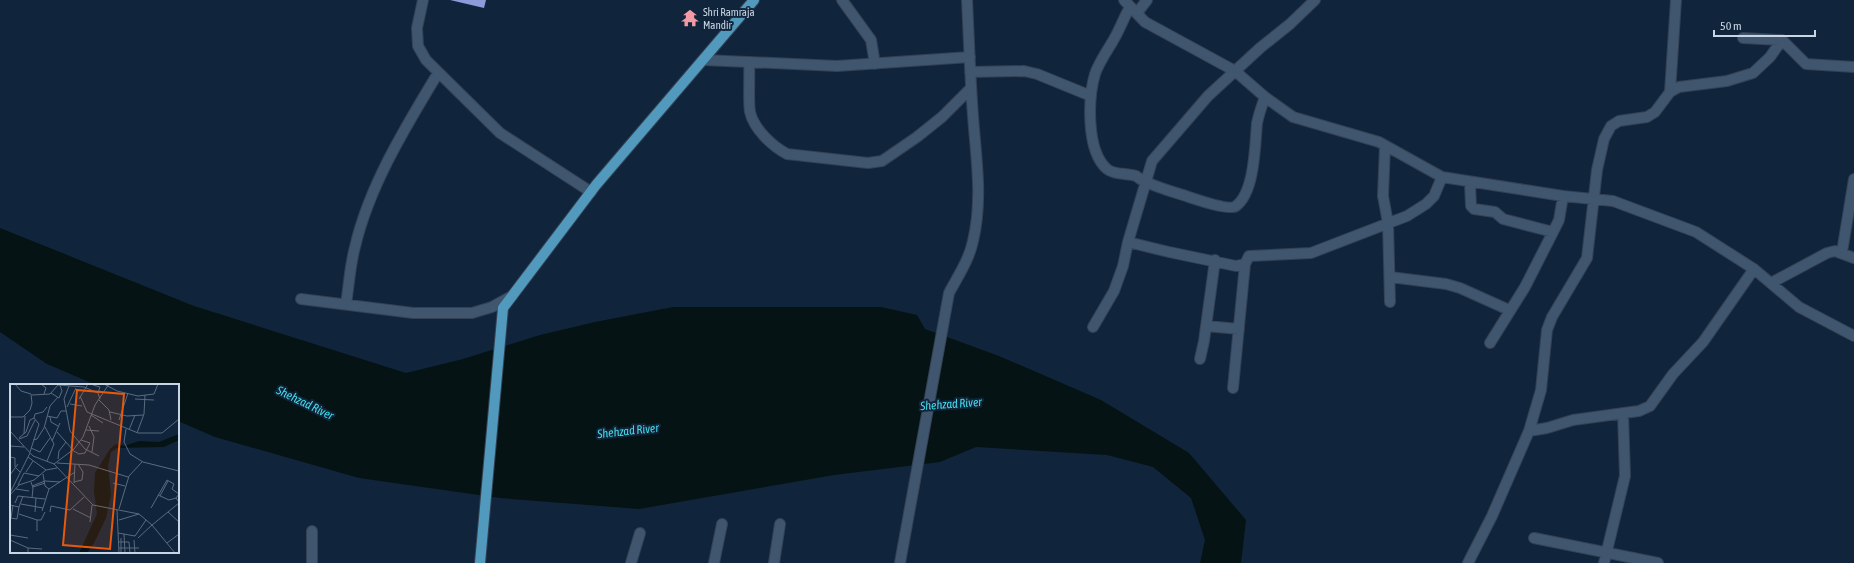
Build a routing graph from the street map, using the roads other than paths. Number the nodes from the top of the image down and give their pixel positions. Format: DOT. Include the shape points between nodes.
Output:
graph roads {
  1 [pos="423,0"];
  2 [pos="754,0"];
  3 [pos="842,0"];
  4 [pos="968,0"];
  5 [pos="1147,0"];
  6 [pos="1315,0"];
  7 [pos="1676,0"];
  8 [pos="1130,7"];
  9 [pos="1743,38"];
  10 [pos="1782,40"];
  11 [pos="970,57"];
  12 [pos="704,60"];
  13 [pos="749,62"];
  14 [pos="875,64"];
  15 [pos="1854,67"];
  16 [pos="1235,71"];
  17 [pos="970,72"];
  18 [pos="438,73"];
  19 [pos="971,88"];
  20 [pos="1670,92"];
  21 [pos="1091,96"];
  22 [pos="1265,97"];
  23 [pos="1385,146"];
  24 [pos="1442,178"];
  25 [pos="1854,179"];
  26 [pos="1145,182"];
  27 [pos="1470,183"];
  28 [pos="591,192"];
  29 [pos="1563,196"];
  30 [pos="1594,200"];
  31 [pos="1388,223"];
  32 [pos="1553,232"];
  33 [pos="1128,242"];
  34 [pos="1842,252"];
  35 [pos="1854,258"];
  36 [pos="1215,260"];
  37 [pos="1245,264"];
  38 [pos="1754,269"];
  39 [pos="1390,277"];
  40 [pos="1771,283"];
  41 [pos="512,296"];
  42 [pos="301,298"];
  43 [pos="1390,302"];
  44 [pos="346,304"];
  45 [pos="1509,310"];
  46 [pos="1206,326"];
  47 [pos="1092,327"];
  48 [pos="1239,329"];
  49 [pos="1854,336"];
  50 [pos="1490,343"];
  51 [pos="1200,359"];
  52 [pos="1233,388"];
  53 [pos="1623,413"];
  54 [pos="1529,431"];
  55 [pos="722,524"];
  56 [pos="780,524"];
  57 [pos="312,531"];
  58 [pos="640,533"];
  59 [pos="1534,538"];
  60 [pos="1605,558"];
  61 [pos="312,563"];
  62 [pos="480,563"];
  63 [pos="631,563"];
  64 [pos="714,563"];
  65 [pos="774,563"];
  66 [pos="900,563"];
  67 [pos="1468,563"];
  68 [pos="1658,563"];
  1 -- 18 [label="street" via="417,28 418,46"];
  2 -- 12 [label="main road"];
  3 -- 14 [label="street" via="871,40"];
  4 -- 11 [label="street"];
  5 -- 8 [label="street"];
  6 -- 16 [label="street"];
  7 -- 20 [label="street"];
  8 -- 16 [label="street" via="1145,22"];
  8 -- 21 [label="street" via="1095,73"];
  9 -- 10 [label="street"];
  10 -- 15 [label="street" via="1806,64"];
  10 -- 20 [label="street" via="1770,57 1753,73 1727,81 1679,87"];
  11 -- 14 [label="street"];
  11 -- 17 [label="street"];
  12 -- 13 [label="street"];
  12 -- 28 [label="main road"];
  13 -- 14 [label="street" via="837,66"];
  13 -- 19 [label="street" via="750,112 758,129 787,154 868,163 882,161 942,117"];
  16 -- 22 [label="street"];
  16 -- 26 [label="street" via="1208,96 1157,154"];
  17 -- 19 [label="street"];
  17 -- 21 [label="street" via="1024,71"];
  18 -- 28 [label="street" via="500,133"];
  18 -- 44 [label="street" via="377,183 354,247"];
  19 -- 66 [label="street" via="979,197 978,217 966,263 949,293"];
  20 -- 30 [label="street" via="1655,112 1619,121 1611,126 1604,139"];
  21 -- 26 [label="street" via="1091,138 1106,168 1111,172 1136,176"];
  22 -- 23 [label="street" via="1293,117 1379,142"];
  22 -- 26 [label="street" via="1258,121 1252,169 1247,188 1237,205 1232,207 1209,203"];
  23 -- 24 [label="street"];
  23 -- 31 [label="street" via="1383,196"];
  24 -- 27 [label="street"];
  24 -- 31 [label="street" via="1434,196 1426,204 1407,216"];
  25 -- 34 [label="street"];
  26 -- 33 [label="street"];
  27 -- 29 [label="street"];
  27 -- 32 [label="street" via="1471,206 1474,209 1495,212 1503,218"];
  28 -- 41 [label="main road"];
  29 -- 30 [label="street"];
  29 -- 32 [label="street" via="1559,220"];
  30 -- 38 [label="street" via="1613,200 1696,232"];
  30 -- 54 [label="street" via="1587,258 1547,330 1542,390"];
  31 -- 37 [label="street" via="1311,253 1249,256"];
  31 -- 39 [label="street"];
  32 -- 45 [label="street" via="1525,287"];
  33 -- 36 [label="street"];
  33 -- 47 [label="street" via="1114,292"];
  34 -- 35 [label="street"];
  34 -- 40 [label="street" via="1827,253"];
  36 -- 37 [label="street" via="1236,266"];
  36 -- 46 [label="street"];
  37 -- 48 [label="street"];
  38 -- 40 [label="street"];
  38 -- 53 [label="street" via="1703,342 1650,406 1639,411"];
  39 -- 43 [label="street"];
  39 -- 45 [label="street" via="1446,284"];
  40 -- 49 [label="street" via="1800,307"];
  41 -- 44 [label="street" via="492,307 472,313 413,313"];
  41 -- 62 [label="main road" via="503,308"];
  42 -- 44 [label="street"];
  45 -- 50 [label="street"];
  46 -- 48 [label="street"];
  46 -- 51 [label="street"];
  48 -- 52 [label="street"];
  53 -- 54 [label="street" via="1573,420"];
  53 -- 60 [label="street" via="1625,476"];
  54 -- 67 [label="street" via="1492,516"];
  55 -- 64 [label="street"];
  56 -- 65 [label="street"];
  57 -- 61 [label="street"];
  58 -- 63 [label="street"];
  59 -- 60 [label="street"];
  60 -- 68 [label="street"];
}
